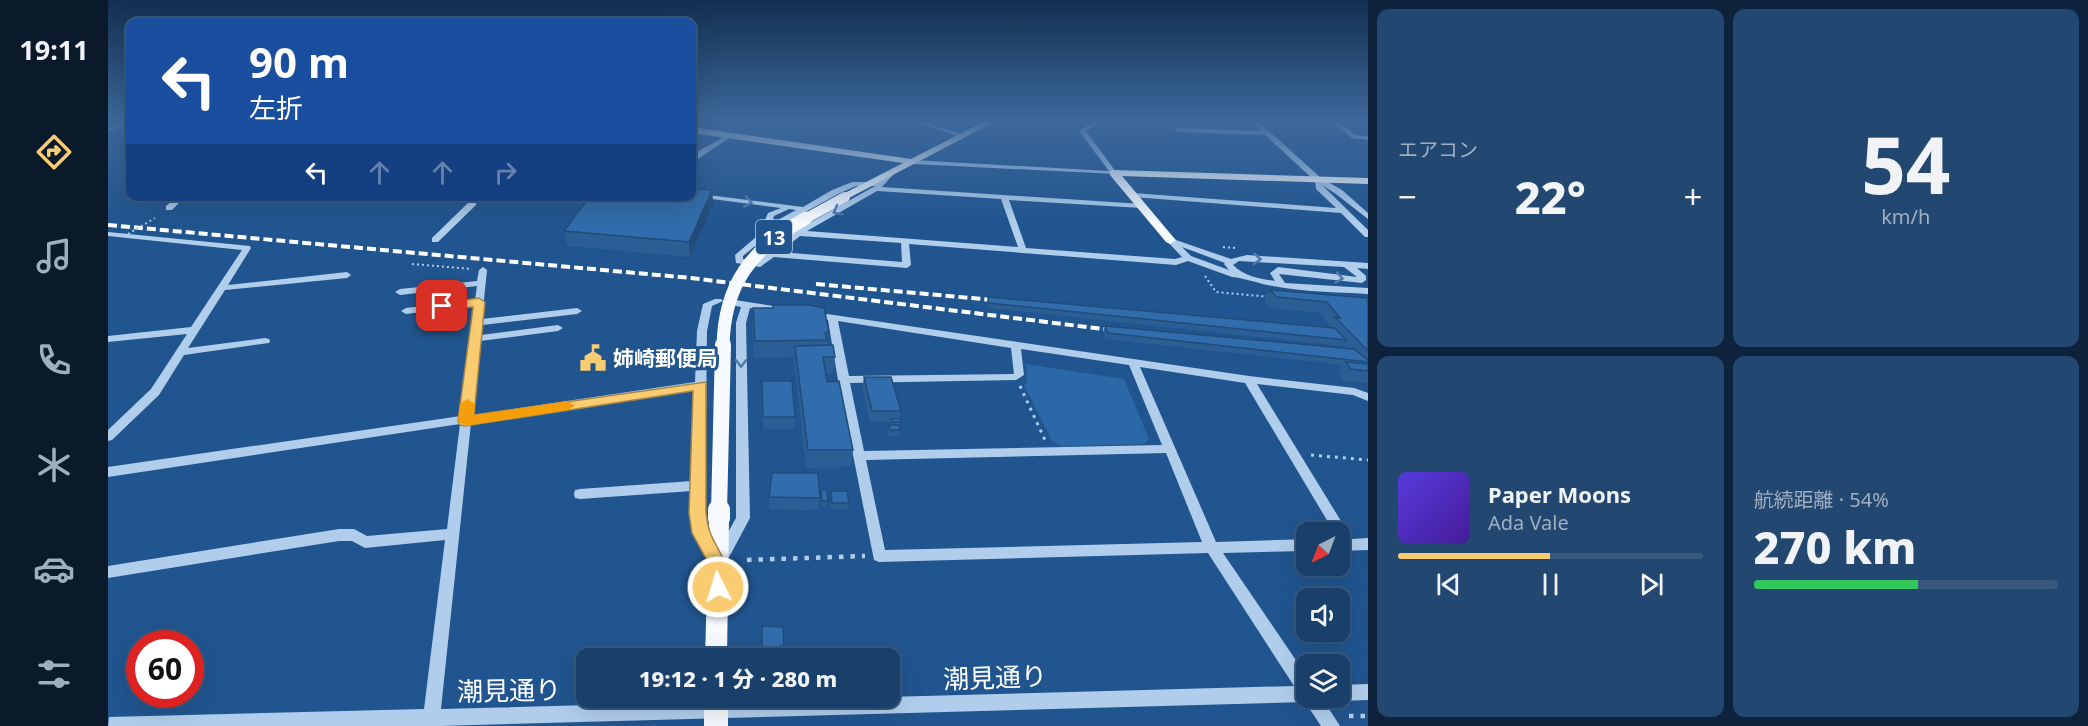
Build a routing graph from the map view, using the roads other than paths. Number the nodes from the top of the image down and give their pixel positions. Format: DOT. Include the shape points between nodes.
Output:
graph roads {
  1 [pos="863,155"];
  2 [pos="927,155"];
  3 [pos="1100,155"];
  4 [pos="1290,155"];
  5 [pos="913,162"];
  6 [pos="1114,173"];
  7 [pos="1318,180"];
  8 [pos="1368,181"];
  9 [pos="871,187"];
  10 [pos="1133,195"];
  11 [pos="696,196"];
  12 [pos="1004,197"];
  13 [pos="177,201"];
  14 [pos="473,201"];
  15 [pos="1142,206"];
  16 [pos="1355,206"];
  17 [pos="1368,207"];
  18 [pos="169,208"];
  19 [pos="792,208"];
  20 [pos="804,209"];
  21 [pos="1344,211"];
  22 [pos="1368,217"];
  23 [pos="775,225"];
  24 [pos="798,233"];
  25 [pos="108,234"];
  26 [pos="1368,235"];
  27 [pos="435,240"];
  28 [pos="1170,240"];
  29 [pos="905,242"];
  30 [pos="1023,251"];
  31 [pos="773,254"];
  32 [pos="1188,258"];
  33 [pos="1231,262"];
  34 [pos="1347,265"];
  35 [pos="1368,266"];
  36 [pos="483,270"];
  37 [pos="346,275"];
  38 [pos="1247,279"];
  39 [pos="482,282"];
  40 [pos="1281,284"];
  41 [pos="221,288"];
  42 [pos="1368,291"];
  43 [pos="400,292"];
  44 [pos="718,301"];
  45 [pos="479,302"];
  46 [pos="406,311"];
  47 [pos="578,311"];
  48 [pos="789,311"];
  49 [pos="477,323"];
  50 [pos="558,328"];
  51 [pos="195,330"];
  52 [pos="108,339"];
  53 [pos="475,339"];
  54 [pos="265,341"];
  55 [pos="1016,346"];
  56 [pos="180,352"];
  57 [pos="1133,363"];
  58 [pos="843,380"];
  59 [pos="1250,380"];
  60 [pos="701,386"];
  61 [pos="1368,397"];
  62 [pos="465,421"];
  63 [pos="108,437"];
  64 [pos="1169,449"];
  65 [pos="860,456"];
  66 [pos="108,472"];
  67 [pos="698,486"];
  68 [pos="580,495"];
  69 [pos="1332,522"];
  70 [pos="451,534"];
  71 [pos="1350,544"];
  72 [pos="1368,544"];
  73 [pos="1296,545"];
  74 [pos="1212,548"];
  75 [pos="718,564"];
  76 [pos="108,572"];
  77 [pos="716,648"];
  78 [pos="1296,677"];
  79 [pos="1296,692"];
  80 [pos="1368,692"];
  81 [pos="1350,693"];
  82 [pos="1319,708"];
  83 [pos="716,711"];
  84 [pos="431,722"];
  85 [pos="110,726"];
  86 [pos="1331,726"];
  1 -- 5 [label="main road"];
  2 -- 5 [label="main road"];
  3 -- 6 [label="street"];
  4 -- 7 [label="street"];
  5 -- 6 [label="street"];
  5 -- 9 [label="main road, 13"];
  6 -- 7 [label="main road"];
  6 -- 10 [label="main road"];
  7 -- 8 [label="main road"];
  7 -- 16 [label="street"];
  7 -- 21 [label="street" via="1319,187"];
  9 -- 12 [label="street"];
  9 -- 20 [label="street" via="855,184"];
  9 -- 24 [label="street, one-way"];
  9 -- 75 [label="main road, 13, bridge" via="795,223 757,251 729,297 723,326"];
  10 -- 15 [label="main road"];
  10 -- 21 [label="street"];
  11 -- 19 [label="street, one-way"];
  12 -- 15 [label="street"];
  12 -- 30 [label="street"];
  13 -- 18 [label="street"];
  14 -- 27 [label="street"];
  15 -- 28 [label="main road"];
  16 -- 17 [label="street"];
  16 -- 22 [label="street"];
  19 -- 20 [label="street"];
  19 -- 23 [label="street" via="771,215 769,220"];
  20 -- 23 [label="street"];
  21 -- 26 [label="street"];
  23 -- 31 [label="street" via="739,255 739,261 760,264"];
  24 -- 29 [label="street"];
  24 -- 31 [label="street"];
  25 -- 41 [label="street" via="247,248"];
  28 -- 32 [label="street"];
  28 -- 33 [label="street"];
  29 -- 30 [label="street"];
  29 -- 31 [label="street" via="907,265"];
  30 -- 32 [label="street" via="1176,262"];
  32 -- 38 [label="street"];
  33 -- 34 [label="street, one-way" via="1247,258"];
  33 -- 38 [label="street" via="1230,268"];
  34 -- 35 [label="street"];
  40 -- 34 [label="street, one-way" via="1275,273 1278,270 1362,280"];
  36 -- 39 [label="street"];
  37 -- 41 [label="street"];
  38 -- 40 [label="street"];
  39 -- 43 [label="street"];
  39 -- 45 [label="street"];
  40 -- 42 [label="street"];
  41 -- 51 [label="street"];
  44 -- 60 [label="street" via="708,304 704,322"];
  45 -- 46 [label="street"];
  45 -- 49 [label="street"];
  47 -- 49 [label="street"];
  48 -- 75 [label="street, one-way" via="740,304 742,518"];
  49 -- 53 [label="street"];
  50 -- 53 [label="street"];
  51 -- 52 [label="street"];
  51 -- 56 [label="street"];
  53 -- 62 [label="street"];
  54 -- 56 [label="street"];
  55 -- 57 [label="street"];
  55 -- 58 [label="street" via="1016,377"];
  55 -- 58 [label="street" via="826,317"];
  56 -- 63 [label="street" via="155,392"];
  57 -- 59 [label="street"];
  57 -- 64 [label="street"];
  58 -- 65 [label="street"];
  59 -- 61 [label="street"];
  59 -- 69 [label="street"];
  60 -- 62 [label="street"];
  60 -- 67 [label="street"];
  62 -- 66 [label="street"];
  62 -- 70 [label="street"];
  64 -- 65 [label="street"];
  64 -- 74 [label="street"];
  65 -- 74 [label="street" via="879,556"];
  67 -- 68 [label="street"];
  67 -- 75 [label="street" via="701,533"];
  70 -- 76 [label="street" via="365,542 339,535"];
  70 -- 84 [label="street"];
  71 -- 72 [label="street"];
  73 -- 74 [label="street"];
  74 -- 78 [label="street"];
  75 -- 77 [label="main road, 13"];
  79 -- 83 [label="street, 潮見通り"];
  80 -- 81 [label="street"];
  82 -- 86 [label="street"];
  83 -- 84 [label="street, 潮見通り"];
  84 -- 85 [label="street, 潮見通り"];
}
